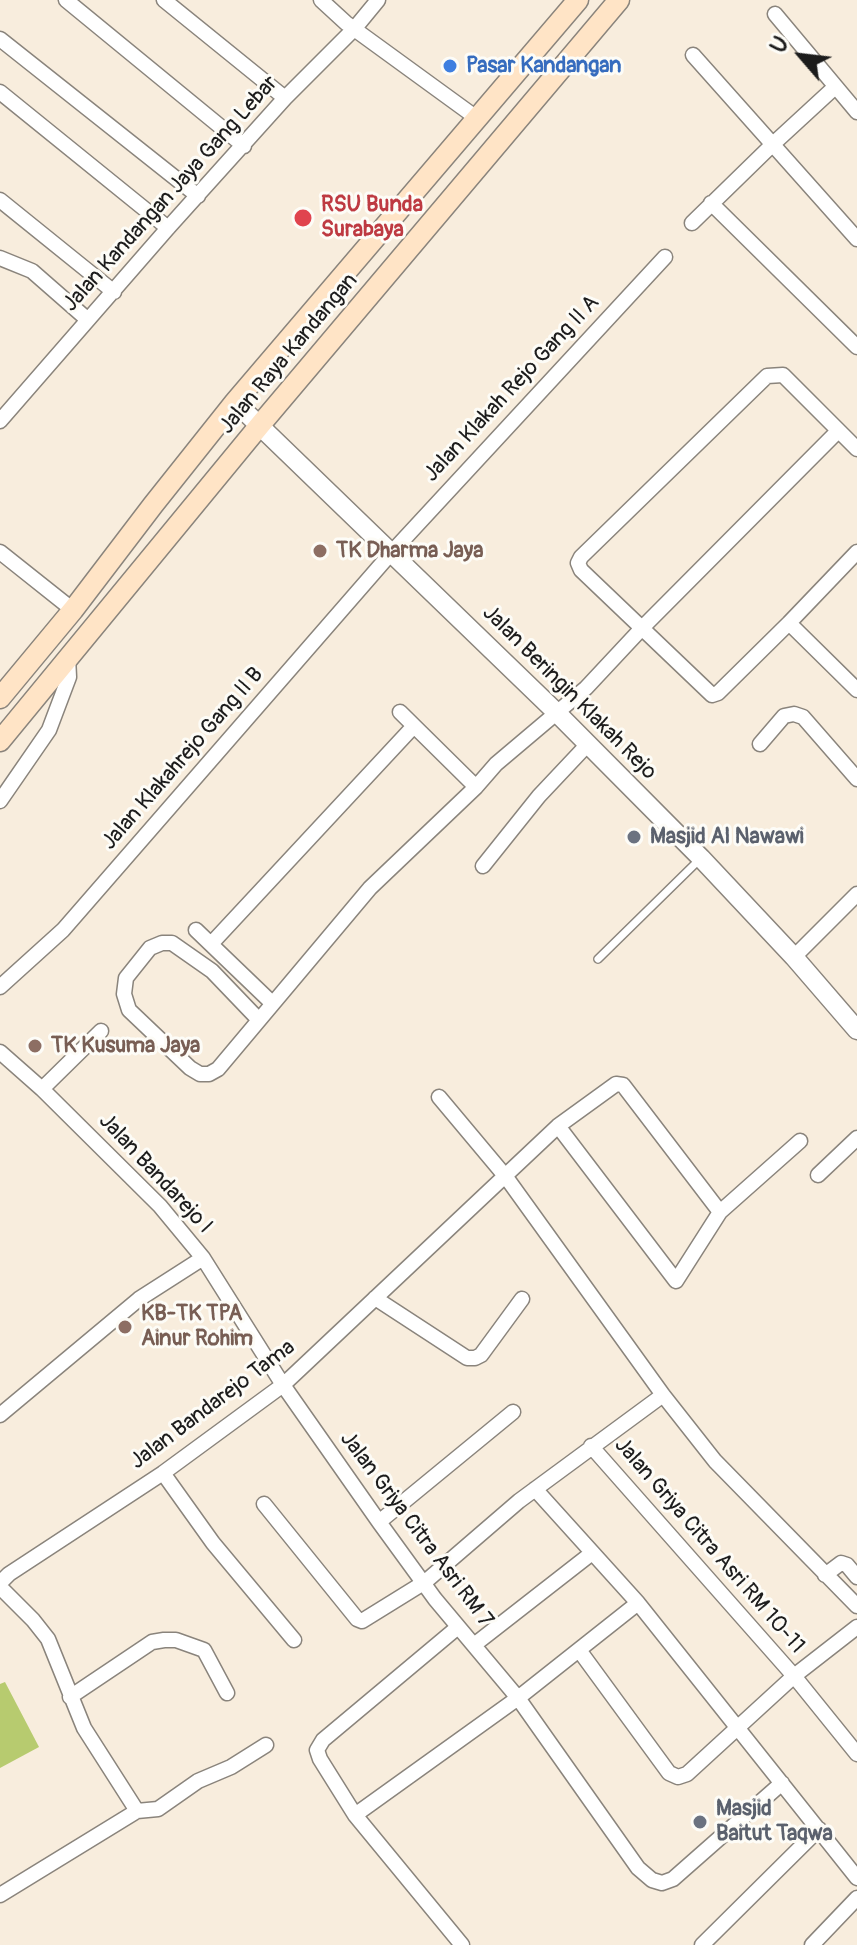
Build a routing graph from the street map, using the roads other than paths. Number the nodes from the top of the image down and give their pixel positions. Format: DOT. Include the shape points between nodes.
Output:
graph roads {
  1 [pos="66,0"];
  2 [pos="164,0"];
  3 [pos="321,0"];
  4 [pos="378,0"];
  5 [pos="578,0"];
  6 [pos="619,0"];
  7 [pos="775,14"];
  8 [pos="355,28"];
  9 [pos="0,39"];
  10 [pos="693,55"];
  11 [pos="835,87"];
  12 [pos="0,92"];
  13 [pos="285,98"];
  14 [pos="857,112"];
  15 [pos="478,119"];
  16 [pos="772,145"];
  17 [pos="244,146"];
  18 [pos="198,196"];
  19 [pos="0,200"];
  20 [pos="711,203"];
  21 [pos="692,223"];
  22 [pos="168,228"];
  23 [pos="857,239"];
  24 [pos="665,257"];
  25 [pos="0,258"];
  26 [pos="114,292"];
  27 [pos="88,320"];
  28 [pos="857,347"];
  29 [pos="235,402"];
  30 [pos="0,421"];
  31 [pos="260,425"];
  32 [pos="838,431"];
  33 [pos="857,449"];
  34 [pos="0,552"];
  35 [pos="392,552"];
  36 [pos="857,552"];
  37 [pos="73,610"];
  38 [pos="789,623"];
  39 [pos="643,627"];
  40 [pos="68,657"];
  41 [pos="857,689"];
  42 [pos="0,698"];
  43 [pos="400,712"];
  44 [pos="557,713"];
  45 [pos="413,727"];
  46 [pos="0,741"];
  47 [pos="588,744"];
  48 [pos="760,744"];
  49 [pos="857,779"];
  50 [pos="476,787"];
  51 [pos="0,801"];
  52 [pos="701,858"];
  53 [pos="483,866"];
  54 [pos="857,894"];
  55 [pos="196,930"];
  56 [pos="211,944"];
  57 [pos="794,957"];
  58 [pos="598,959"];
  59 [pos="0,987"];
  60 [pos="272,1003"];
  61 [pos="259,1020"];
  62 [pos="857,1030"];
  63 [pos="101,1031"];
  64 [pos="0,1052"];
  65 [pos="42,1089"];
  66 [pos="439,1097"];
  67 [pos="558,1126"];
  68 [pos="857,1138"];
  69 [pos="800,1141"];
  70 [pos="818,1175"];
  71 [pos="506,1177"];
  72 [pos="720,1212"];
  73 [pos="203,1258"];
  74 [pos="375,1298"];
  75 [pos="522,1299"];
  76 [pos="283,1385"];
  77 [pos="663,1395"];
  78 [pos="513,1412"];
  79 [pos="0,1415"];
  80 [pos="591,1446"];
  81 [pos="163,1473"];
  82 [pos="535,1489"];
  83 [pos="264,1504"];
  84 [pos="379,1522"];
  85 [pos="592,1553"];
  86 [pos="825,1575"];
  87 [pos="2,1577"];
  88 [pos="857,1577"];
  89 [pos="425,1582"];
  90 [pos="638,1603"];
  91 [pos="857,1606"];
  92 [pos="458,1627"];
  93 [pos="857,1627"];
  94 [pos="294,1640"];
  95 [pos="474,1645"];
  96 [pos="579,1650"];
  97 [pos="794,1676"];
  98 [pos="227,1693"];
  99 [pos="70,1697"];
  100 [pos="518,1698"];
  101 [pos="737,1726"];
  102 [pos="266,1745"];
  103 [pos="857,1754"];
  104 [pos="782,1783"];
  105 [pos="137,1811"];
  106 [pos="355,1815"];
  107 [pos="819,1829"];
  108 [pos="857,1878"];
  109 [pos="0,1895"];
  110 [pos="857,1898"];
  111 [pos="462,1945"];
  112 [pos="702,1945"];
  113 [pos="812,1945"];
  1 -- 17 [label="street"];
  2 -- 13 [label="street"];
  3 -- 8 [label="street"];
  4 -- 8 [label="street, Jalan Kandangan Jaya Gang Lebar"];
  5 -- 15 [label="main road, Jalan Raya Kandangan"];
  6 -- 31 [label="main road, Jalan Raya Kandangan"];
  7 -- 11 [label="street"];
  8 -- 13 [label="street, Jalan Kandangan Jaya Gang Lebar"];
  8 -- 15 [label="street"];
  9 -- 18 [label="street"];
  10 -- 16 [label="street"];
  11 -- 14 [label="street"];
  11 -- 16 [label="street"];
  12 -- 22 [label="street"];
  13 -- 17 [label="street, Jalan Kandangan Jaya Gang Lebar"];
  15 -- 29 [label="main road, Jalan Raya Kandangan"];
  16 -- 20 [label="street"];
  16 -- 23 [label="street"];
  17 -- 18 [label="street, Jalan Kandangan Jaya Gang Lebar"];
  18 -- 22 [label="street, Jalan Kandangan Jaya Gang Lebar"];
  19 -- 26 [label="street"];
  20 -- 21 [label="street"];
  20 -- 28 [label="street"];
  22 -- 26 [label="street, Jalan Kandangan Jaya Gang Lebar"];
  24 -- 35 [label="street, Jalan Klakah Rejo Gang II A"];
  25 -- 27 [label="street" via="32,271"];
  26 -- 27 [label="street, Jalan Kandangan Jaya Gang Lebar"];
  27 -- 30 [label="street, Jalan Kandangan Jaya Gang Lebar"];
  29 -- 31 [label="street, Jalan Beringin Klakah Rejo"];
  29 -- 37 [label="main road, Jalan Raya Kandangan"];
  31 -- 35 [label="street, Jalan Beringin Klakah Rejo"];
  31 -- 40 [label="main road, Jalan Raya Kandangan"];
  32 -- 33 [label="street"];
  32 -- 39 [label="street"];
  32 -- 39 [label="street" via="783,375 767,376 581,557 581,570"];
  34 -- 37 [label="street"];
  35 -- 44 [label="street, Jalan Beringin Klakah Rejo"];
  35 -- 59 [label="street, Jalan Klakahrejo Gang II B" via="63,930"];
  36 -- 38 [label="street"];
  37 -- 42 [label="main road, Jalan Raya Kandangan"];
  38 -- 39 [label="street" via="712,695"];
  38 -- 41 [label="street"];
  39 -- 44 [label="street"];
  40 -- 46 [label="main road, Jalan Raya Kandangan"];
  40 -- 51 [label="street" via="69,677 49,730"];
  43 -- 45 [label="street"];
  44 -- 47 [label="street, Jalan Beringin Klakah Rejo"];
  44 -- 50 [label="street"];
  45 -- 50 [label="street"];
  45 -- 56 [label="street"];
  47 -- 52 [label="street, Jalan Beringin Klakah Rejo"];
  47 -- 53 [label="street"];
  48 -- 49 [label="street" via="784,716 803,717"];
  50 -- 60 [label="street" via="370,888"];
  52 -- 57 [label="street, Jalan Beringin Klakah Rejo"];
  52 -- 58 [label="lane"];
  54 -- 57 [label="street"];
  55 -- 56 [label="street"];
  56 -- 60 [label="street"];
  57 -- 62 [label="street, Jalan Beringin Klakah Rejo"];
  60 -- 61 [label="street"];
  61 -- 61 [label="street" via="212,971 172,943 150,948 126,978 129,1010 200,1074 218,1069"];
  63 -- 65 [label="street"];
  64 -- 65 [label="street, Jalan Bandarejo I"];
  65 -- 73 [label="street, Jalan Bandarejo I" via="160,1206"];
  66 -- 71 [label="street"];
  67 -- 71 [label="street, Jalan Bandarejo Tama"];
  67 -- 72 [label="street, Jalan Bandarejo Tama" via="621,1084"];
  67 -- 72 [label="street" via="674,1281"];
  68 -- 70 [label="street"];
  69 -- 72 [label="street"];
  71 -- 74 [label="street, Jalan Bandarejo Tama"];
  71 -- 77 [label="street"];
  73 -- 76 [label="street, Jalan Bandarejo I"];
  73 -- 79 [label="street" via="139,1299"];
  74 -- 75 [label="street" via="467,1358 481,1355"];
  74 -- 76 [label="street, Jalan Bandarejo Tama"];
  76 -- 81 [label="street, Jalan Bandarejo Tama"];
  76 -- 84 [label="street, Jalan Griya Citra Asri RM 7"];
  77 -- 80 [label="street"];
  77 -- 86 [label="street" via="715,1461"];
  78 -- 84 [label="street"];
  80 -- 82 [label="street"];
  80 -- 97 [label="street, Jalan Griya Citra Asri RM 10-11"];
  81 -- 87 [label="street, Jalan Bandarejo Tama"];
  81 -- 94 [label="street"];
  82 -- 85 [label="street"];
  82 -- 89 [label="street"];
  83 -- 89 [label="street" via="359,1621"];
  84 -- 89 [label="street, Jalan Griya Citra Asri RM 7"];
  85 -- 90 [label="street"];
  85 -- 95 [label="street"];
  86 -- 88 [label="street" via="841,1563"];
  86 -- 91 [label="street"];
  87 -- 99 [label="street" via="48,1639"];
  89 -- 92 [label="street, Jalan Griya Citra Asri RM 7"];
  90 -- 96 [label="street"];
  90 -- 101 [label="street"];
  92 -- 95 [label="street, Jalan Griya Citra Asri RM 7"];
  92 -- 106 [label="street" via="317,1750"];
  93 -- 97 [label="street"];
  95 -- 100 [label="street, Jalan Griya Citra Asri RM 7"];
  96 -- 100 [label="street"];
  96 -- 101 [label="street" via="669,1773 687,1774"];
  97 -- 101 [label="street"];
  97 -- 103 [label="street, Jalan Griya Citra Asri RM 10-11"];
  98 -- 99 [label="street" via="204,1650 164,1640 152,1642"];
  99 -- 105 [label="street"];
  100 -- 104 [label="street, Jalan Griya Citra Asri RM 7" via="638,1868 652,1880 673,1879"];
  100 -- 106 [label="street"];
  101 -- 104 [label="street"];
  102 -- 105 [label="street" via="158,1809"];
  104 -- 107 [label="street"];
  105 -- 109 [label="street"];
  106 -- 111 [label="street"];
  107 -- 108 [label="street"];
  107 -- 112 [label="street"];
  110 -- 113 [label="street"];
}
